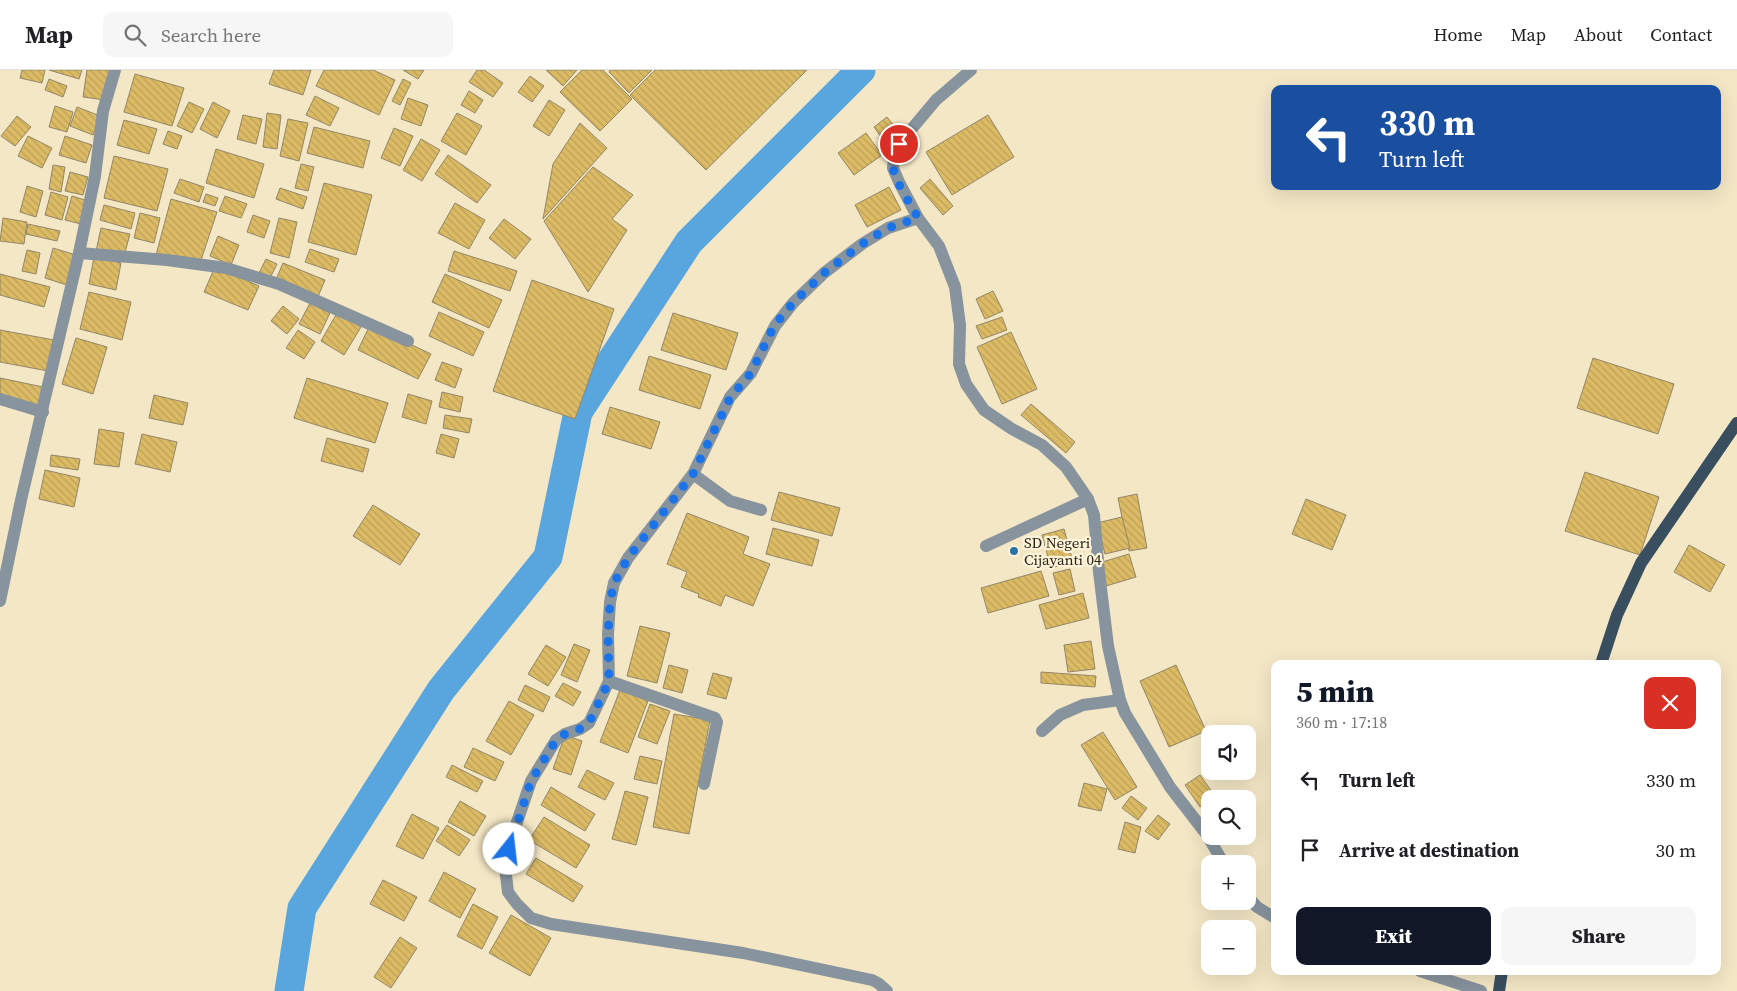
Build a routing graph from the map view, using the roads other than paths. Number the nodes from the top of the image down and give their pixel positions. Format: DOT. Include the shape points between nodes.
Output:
graph roads {
  1 [pos="115,70"];
  2 [pos="970,70"];
  3 [pos="918,218"];
  4 [pos="79,253"];
  5 [pos="408,340"];
  6 [pos="0,399"];
  7 [pos="43,412"];
  8 [pos="1737,423"];
  9 [pos="693,474"];
  10 [pos="1088,499"];
  11 [pos="761,510"];
  12 [pos="986,546"];
  13 [pos="0,601"];
  14 [pos="1602,660"];
  15 [pos="609,681"];
  16 [pos="1120,700"];
  17 [pos="1042,731"];
  18 [pos="704,784"];
  19 [pos="1219,855"];
  20 [pos="1256,906"];
  21 [pos="1271,916"];
  22 [pos="1432,975"];
  23 [pos="1501,975"];
  24 [pos="887,991"];
  25 [pos="1481,991"];
  26 [pos="1498,991"];
  1 -- 4 [label="street" via="104,111"];
  2 -- 3 [label="street" via="936,100 899,144 894,156 893,168"];
  3 -- 9 [label="street" via="888,228 862,244 824,273 793,303 774,326 751,373 730,398"];
  3 -- 10 [label="street" via="939,246 955,287 960,325 959,364 966,384 984,410 1042,445 1066,467"];
  4 -- 5 [label="street" via="226,268 279,284"];
  4 -- 7 [label="street"];
  6 -- 7 [label="street"];
  7 -- 13 [label="street"];
  8 -- 14 [label="main road" via="1641,563"];
  9 -- 11 [label="street" via="730,502"];
  9 -- 15 [label="street" via="628,558 614,583 608,634"];
  10 -- 12 [label="street"];
  10 -- 16 [label="street" via="1094,515 1108,646"];
  15 -- 18 [label="street" via="715,718 717,722"];
  15 -- 24 [label="street" via="589,723 556,740 531,781 505,866 508,892 517,904 531,918 551,924 743,953 872,980"];
  16 -- 17 [label="street" via="1083,705 1060,716"];
  16 -- 19 [label="street" via="1170,787"];
  20 -- 21 [label="street"];
  22 -- 25 [label="street"];
  23 -- 26 [label="main road"];
}
